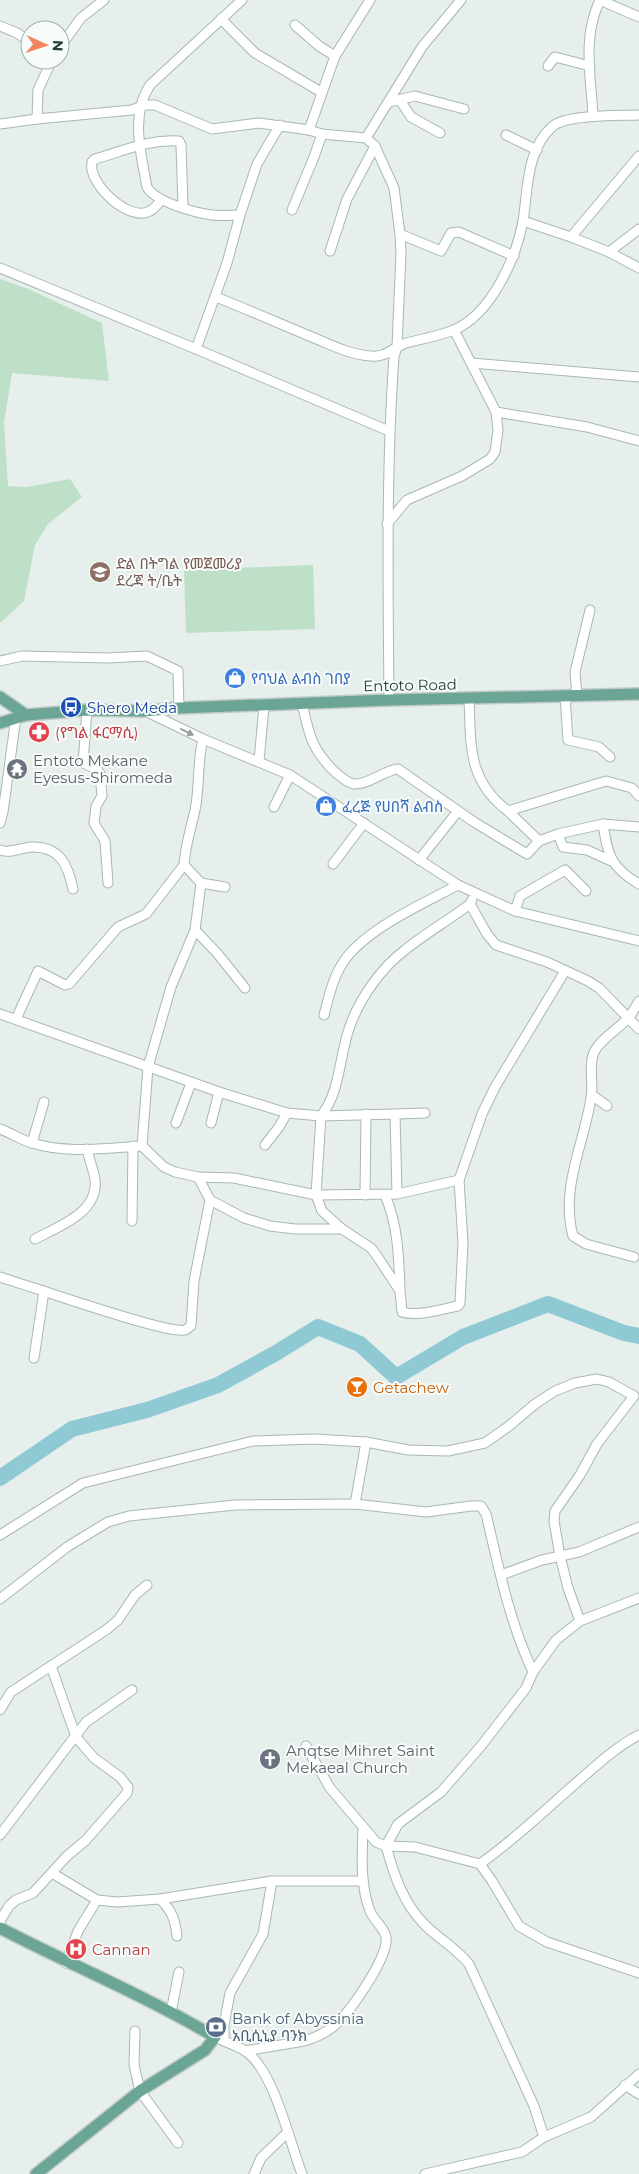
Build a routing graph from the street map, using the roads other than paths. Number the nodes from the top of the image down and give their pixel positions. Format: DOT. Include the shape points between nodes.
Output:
graph roads {
  1 [pos="104,0"];
  2 [pos="242,0"];
  3 [pos="370,0"];
  4 [pos="461,0"];
  5 [pos="639,17"];
  6 [pos="221,19"];
  7 [pos="295,25"];
  8 [pos="0,26"];
  9 [pos="70,32"];
  10 [pos="20,35"];
  11 [pos="335,56"];
  12 [pos="548,66"];
  13 [pos="590,66"];
  14 [pos="47,70"];
  15 [pos="321,92"];
  16 [pos="400,100"];
  17 [pos="389,102"];
  18 [pos="143,105"];
  19 [pos="464,109"];
  20 [pos="639,115"];
  21 [pos="593,116"];
  22 [pos="37,119"];
  23 [pos="0,124"];
  24 [pos="280,125"];
  25 [pos="309,130"];
  26 [pos="440,133"];
  27 [pos="322,134"];
  28 [pos="506,135"];
  29 [pos="366,138"];
  30 [pos="140,144"];
  31 [pos="375,146"];
  32 [pos="537,150"];
  33 [pos="639,156"];
  34 [pos="161,200"];
  35 [pos="183,206"];
  36 [pos="292,210"];
  37 [pos="240,215"];
  38 [pos="523,221"];
  39 [pos="639,229"];
  40 [pos="400,234"];
  41 [pos="571,237"];
  42 [pos="330,251"];
  43 [pos="609,252"];
  44 [pos="514,256"];
  45 [pos="0,268"];
  46 [pos="639,268"];
  47 [pos="216,297"];
  48 [pos="454,330"];
  49 [pos="397,347"];
  50 [pos="196,349"];
  51 [pos="472,363"];
  52 [pos="639,377"];
  53 [pos="496,412"];
  54 [pos="389,432"];
  55 [pos="639,441"];
  56 [pos="387,524"];
  57 [pos="590,610"];
  58 [pos="0,661"];
  59 [pos="639,694"];
  60 [pos="571,696"];
  61 [pos="0,697"];
  62 [pos="469,698"];
  63 [pos="389,700"];
  64 [pos="302,703"];
  65 [pos="264,706"];
  66 [pos="179,708"];
  67 [pos="87,710"];
  68 [pos="143,711"];
  69 [pos="21,716"];
  70 [pos="0,723"];
  71 [pos="204,739"];
  72 [pos="610,757"];
  73 [pos="259,761"];
  74 [pos="290,775"];
  75 [pos="639,796"];
  76 [pos="274,807"];
  77 [pos="458,811"];
  78 [pos="508,811"];
  79 [pos="0,823"];
  80 [pos="364,823"];
  81 [pos="603,824"];
  82 [pos="639,827"];
  83 [pos="558,834"];
  84 [pos="539,842"];
  85 [pos="0,850"];
  86 [pos="419,860"];
  87 [pos="611,861"];
  88 [pos="333,864"];
  89 [pos="184,865"];
  90 [pos="108,883"];
  91 [pos="201,883"];
  92 [pos="639,884"];
  93 [pos="458,885"];
  94 [pos="225,887"];
  95 [pos="73,889"];
  96 [pos="586,891"];
  97 [pos="477,894"];
  98 [pos="470,904"];
  99 [pos="515,911"];
  100 [pos="195,930"];
  101 [pos="639,941"];
  102 [pos="565,971"];
  103 [pos="245,988"];
  104 [pos="639,1001"];
  105 [pos="0,1014"];
  106 [pos="324,1015"];
  107 [pos="628,1018"];
  108 [pos="16,1019"];
  109 [pos="639,1028"];
  110 [pos="148,1067"];
  111 [pos="191,1083"];
  112 [pos="219,1092"];
  113 [pos="592,1095"];
  114 [pos="44,1102"];
  115 [pos="607,1106"];
  116 [pos="287,1113"];
  117 [pos="425,1113"];
  118 [pos="366,1114"];
  119 [pos="395,1114"];
  120 [pos="321,1116"];
  121 [pos="176,1122"];
  122 [pos="211,1123"];
  123 [pos="0,1129"];
  124 [pos="32,1143"];
  125 [pos="265,1144"];
  126 [pos="138,1146"];
  127 [pos="87,1149"];
  128 [pos="198,1177"];
  129 [pos="459,1180"];
  130 [pos="397,1194"];
  131 [pos="365,1195"];
  132 [pos="385,1195"];
  133 [pos="316,1196"];
  134 [pos="210,1200"];
  135 [pos="132,1221"];
  136 [pos="342,1229"];
  137 [pos="35,1239"];
  138 [pos="634,1257"];
  139 [pos="0,1277"];
  140 [pos="44,1291"];
  141 [pos="400,1291"];
  142 [pos="34,1358"];
  143 [pos="636,1397"];
  144 [pos="366,1442"];
  145 [pos="355,1504"];
  146 [pos="638,1530"];
  147 [pos="0,1535"];
  148 [pos="560,1556"];
  149 [pos="501,1575"];
  150 [pos="147,1585"];
  151 [pos="639,1598"];
  152 [pos="0,1599"];
  153 [pos="580,1621"];
  154 [pos="51,1666"];
  155 [pos="533,1672"];
  156 [pos="132,1690"];
  157 [pos="0,1710"];
  158 [pos="639,1735"];
  159 [pos="76,1737"];
  160 [pos="306,1746"];
  161 [pos="363,1828"];
  162 [pos="0,1835"];
  163 [pos="386,1846"];
  164 [pos="480,1864"];
  165 [pos="52,1873"];
  166 [pos="272,1880"];
  167 [pos="363,1881"];
  168 [pos="160,1899"];
  169 [pos="97,1900"];
  170 [pos="0,1921"];
  171 [pos="0,1928"];
  172 [pos="177,1936"];
  173 [pos="66,1962"];
  174 [pos="179,1972"];
  175 [pos="639,1973"];
  176 [pos="171,2012"];
  177 [pos="135,2031"];
  178 [pos="220,2039"];
  179 [pos="245,2051"];
  180 [pos="639,2074"];
  181 [pos="625,2086"];
  182 [pos="140,2091"];
  183 [pos="639,2094"];
  184 [pos="287,2134"];
  185 [pos="544,2137"];
  186 [pos="178,2143"];
  187 [pos="36,2174"];
  188 [pos="254,2174"];
  189 [pos="302,2174"];
  190 [pos="425,2174"];
  1 -- 9 [label="street" via="80,18"];
  2 -- 6 [label="street"];
  3 -- 11 [label="street"];
  4 -- 17 [label="street" via="422,47"];
  5 -- 13 [label="street" via="600,0 590,27"];
  6 -- 15 [label="street" via="255,53"];
  6 -- 18 [label="street" via="150,85"];
  7 -- 11 [label="street"];
  8 -- 10 [label="street"];
  11 -- 15 [label="street"];
  12 -- 13 [label="street" via="552,58 558,57"];
  13 -- 21 [label="street"];
  14 -- 22 [label="street" via="38,90"];
  15 -- 25 [label="street"];
  16 -- 17 [label="street"];
  16 -- 19 [label="street" via="415,96"];
  16 -- 26 [label="street" via="411,117"];
  17 -- 29 [label="street"];
  18 -- 22 [label="street" via="132,110"];
  18 -- 24 [label="street" via="160,106 212,129 248,123"];
  18 -- 30 [label="street" via="138,117"];
  20 -- 21 [label="street"];
  21 -- 32 [label="street" via="554,126"];
  22 -- 23 [label="street"];
  24 -- 25 [label="street"];
  24 -- 37 [label="street" via="257,164"];
  25 -- 27 [label="street"];
  27 -- 29 [label="street"];
  27 -- 36 [label="street"];
  28 -- 32 [label="street"];
  29 -- 31 [label="street"];
  30 -- 34 [label="street" via="147,187 153,196"];
  30 -- 34 [label="street" via="95,159 91,166 93,173 103,191 126,210 150,211"];
  30 -- 35 [label="street" via="162,140 180,143"];
  31 -- 40 [label="street" via="394,188"];
  31 -- 42 [label="street" via="347,199"];
  32 -- 38 [label="street" via="528,177"];
  33 -- 41 [label="street"];
  34 -- 35 [label="street"];
  35 -- 37 [label="street" via="209,214"];
  37 -- 47 [label="street"];
  38 -- 41 [label="street"];
  38 -- 44 [label="street"];
  39 -- 43 [label="street"];
  40 -- 44 [label="street" via="440,251 449,235 459,232"];
  40 -- 49 [label="street"];
  41 -- 43 [label="street"];
  43 -- 46 [label="street"];
  44 -- 48 [label="street" via="484,306"];
  45 -- 50 [label="street"];
  47 -- 49 [label="street" via="347,351 379,356"];
  47 -- 50 [label="street"];
  48 -- 49 [label="street"];
  48 -- 51 [label="street"];
  49 -- 54 [label="street"];
  50 -- 54 [label="street"];
  51 -- 52 [label="street"];
  51 -- 53 [label="street"];
  53 -- 55 [label="street" via="586,426"];
  53 -- 56 [label="street" via="498,430 495,452 490,459 462,476 407,500"];
  54 -- 56 [label="street"];
  56 -- 63 [label="street"];
  57 -- 60 [label="street"];
  58 -- 66 [label="street" via="22,656 151,656 178,671"];
  59 -- 60 [label="main road, Entoto Road"];
  60 -- 62 [label="main road, Entoto Road"];
  60 -- 72 [label="street" via="568,740 598,747"];
  61 -- 69 [label="main road"];
  62 -- 63 [label="main road, Entoto Road"];
  62 -- 78 [label="street" via="470,739 476,773 496,802"];
  63 -- 64 [label="main road, Entoto Road"];
  64 -- 65 [label="main road, Entoto Road"];
  64 -- 77 [label="street" via="312,743 319,756 339,776 354,784 398,769"];
  65 -- 66 [label="main road, Entoto Road"];
  65 -- 73 [label="street"];
  66 -- 68 [label="main road, Entoto Road"];
  67 -- 68 [label="main road, Entoto Road"];
  67 -- 69 [label="main road, Entoto Road"];
  67 -- 90 [label="street" via="82,760 84,765 100,774 102,796 96,806 94,824 105,841"];
  68 -- 71 [label="street, one-way"];
  69 -- 70 [label="main road, Entoto Road"];
  69 -- 79 [label="street"];
  71 -- 73 [label="street"];
  71 -- 89 [label="street"];
  73 -- 74 [label="street"];
  74 -- 76 [label="street"];
  74 -- 80 [label="street"];
  75 -- 78 [label="street" via="632,788 606,781"];
  77 -- 84 [label="street" via="527,854"];
  77 -- 86 [label="street"];
  78 -- 84 [label="street"];
  80 -- 86 [label="street"];
  80 -- 88 [label="street"];
  81 -- 82 [label="street"];
  81 -- 83 [label="street"];
  81 -- 87 [label="street"];
  83 -- 84 [label="street"];
  83 -- 87 [label="street" via="563,847 587,850"];
  85 -- 95 [label="street" via="32,847 49,850 69,868"];
  86 -- 93 [label="street"];
  87 -- 92 [label="street"];
  89 -- 91 [label="street"];
  89 -- 108 [label="street" via="146,914 118,928 69,984 38,971"];
  91 -- 94 [label="street"];
  91 -- 100 [label="street"];
  93 -- 97 [label="street"];
  93 -- 106 [label="street" via="388,924 358,945 334,980"];
  96 -- 99 [label="street" via="565,870 520,896"];
  97 -- 98 [label="street"];
  97 -- 99 [label="street"];
  98 -- 102 [label="street" via="496,945"];
  98 -- 120 [label="street" via="404,950 383,969 349,1027 330,1105"];
  99 -- 101 [label="street"];
  100 -- 103 [label="street"];
  100 -- 110 [label="street" via="171,987"];
  102 -- 107 [label="street" via="599,988"];
  102 -- 129 [label="street" via="491,1096"];
  104 -- 107 [label="street"];
  105 -- 108 [label="street"];
  107 -- 109 [label="street"];
  107 -- 113 [label="street" via="594,1053"];
  108 -- 110 [label="street"];
  110 -- 111 [label="street"];
  110 -- 126 [label="street"];
  111 -- 112 [label="street"];
  111 -- 121 [label="street"];
  112 -- 116 [label="street"];
  112 -- 122 [label="street"];
  113 -- 115 [label="street"];
  113 -- 138 [label="street" via="570,1188 573,1236 586,1244"];
  114 -- 124 [label="street"];
  116 -- 120 [label="street"];
  116 -- 125 [label="street"];
  117 -- 119 [label="street"];
  118 -- 119 [label="street"];
  118 -- 120 [label="street"];
  118 -- 131 [label="street"];
  119 -- 130 [label="street"];
  120 -- 133 [label="street"];
  123 -- 124 [label="street"];
  124 -- 127 [label="street"];
  126 -- 127 [label="street"];
  126 -- 128 [label="street" via="164,1167"];
  126 -- 135 [label="street"];
  127 -- 137 [label="street" via="95,1180 92,1199 84,1211"];
  128 -- 133 [label="street" via="234,1178"];
  128 -- 134 [label="street"];
  129 -- 130 [label="street"];
  129 -- 141 [label="street" via="463,1243 460,1303 458,1306 406,1314 400,1310"];
  130 -- 132 [label="street"];
  131 -- 132 [label="street"];
  131 -- 133 [label="street"];
  132 -- 141 [label="street" via="399,1251"];
  133 -- 136 [label="street" via="322,1211"];
  134 -- 136 [label="street" via="244,1218 270,1226 295,1230"];
  134 -- 140 [label="street" via="194,1281 192,1326 173,1330"];
  136 -- 141 [label="street" via="371,1248"];
  139 -- 140 [label="street"];
  140 -- 142 [label="street"];
  143 -- 144 [label="street" via="597,1379 555,1391 485,1443 465,1449 408,1450"];
  143 -- 148 [label="street" via="597,1444 580,1475 558,1504 554,1521"];
  144 -- 145 [label="street"];
  144 -- 147 [label="street" via="314,1439 253,1442 98,1479 83,1483"];
  145 -- 149 [label="street" via="426,1512 481,1506 486,1514"];
  145 -- 152 [label="street" via="235,1505 129,1516 108,1522 67,1547"];
  146 -- 148 [label="street"];
  148 -- 149 [label="street"];
  148 -- 153 [label="street"];
  149 -- 155 [label="street" via="515,1629"];
  150 -- 154 [label="street" via="135,1595 118,1620"];
  151 -- 153 [label="street"];
  153 -- 155 [label="street" via="556,1640"];
  154 -- 157 [label="street" via="11,1692"];
  154 -- 159 [label="street"];
  155 -- 163 [label="street" via="522,1693 481,1746 441,1792 398,1824"];
  156 -- 159 [label="street" via="86,1722"];
  158 -- 164 [label="street" via="613,1752"];
  159 -- 162 [label="street"];
  159 -- 165 [label="street" via="94,1758 120,1777 128,1787 127,1793 104,1822"];
  160 -- 161 [label="street" via="330,1788"];
  161 -- 163 [label="street" via="376,1842"];
  161 -- 167 [label="street"];
  163 -- 164 [label="street" via="415,1847"];
  163 -- 185 [label="street" via="397,1884 415,1913 469,1964 534,2106"];
  164 -- 175 [label="street" via="519,1926 547,1942"];
  165 -- 169 [label="street"];
  165 -- 170 [label="street" via="33,1893 9,1906"];
  166 -- 167 [label="street"];
  166 -- 168 [label="street"];
  166 -- 178 [label="street" via="263,1934 230,1992"];
  167 -- 179 [label="street" via="371,1913 384,1929 386,1946 362,1992 335,2025 314,2038"];
  168 -- 169 [label="street"];
  168 -- 172 [label="street" via="174,1916"];
  169 -- 173 [label="street" via="78,1931"];
  171 -- 173 [label="main road"];
  173 -- 176 [label="main road"];
  174 -- 176 [label="street"];
  176 -- 178 [label="main road"];
  177 -- 182 [label="street" via="134,2065"];
  178 -- 179 [label="street"];
  178 -- 182 [label="main road"];
  179 -- 184 [label="street" via="263,2071"];
  180 -- 181 [label="street"];
  181 -- 183 [label="street"];
  181 -- 185 [label="street" via="591,2117"];
  182 -- 186 [label="street"];
  182 -- 187 [label="main road"];
  184 -- 188 [label="street" via="261,2158"];
  184 -- 189 [label="street"];
  185 -- 190 [label="street" via="522,2152 506,2157"];
}
